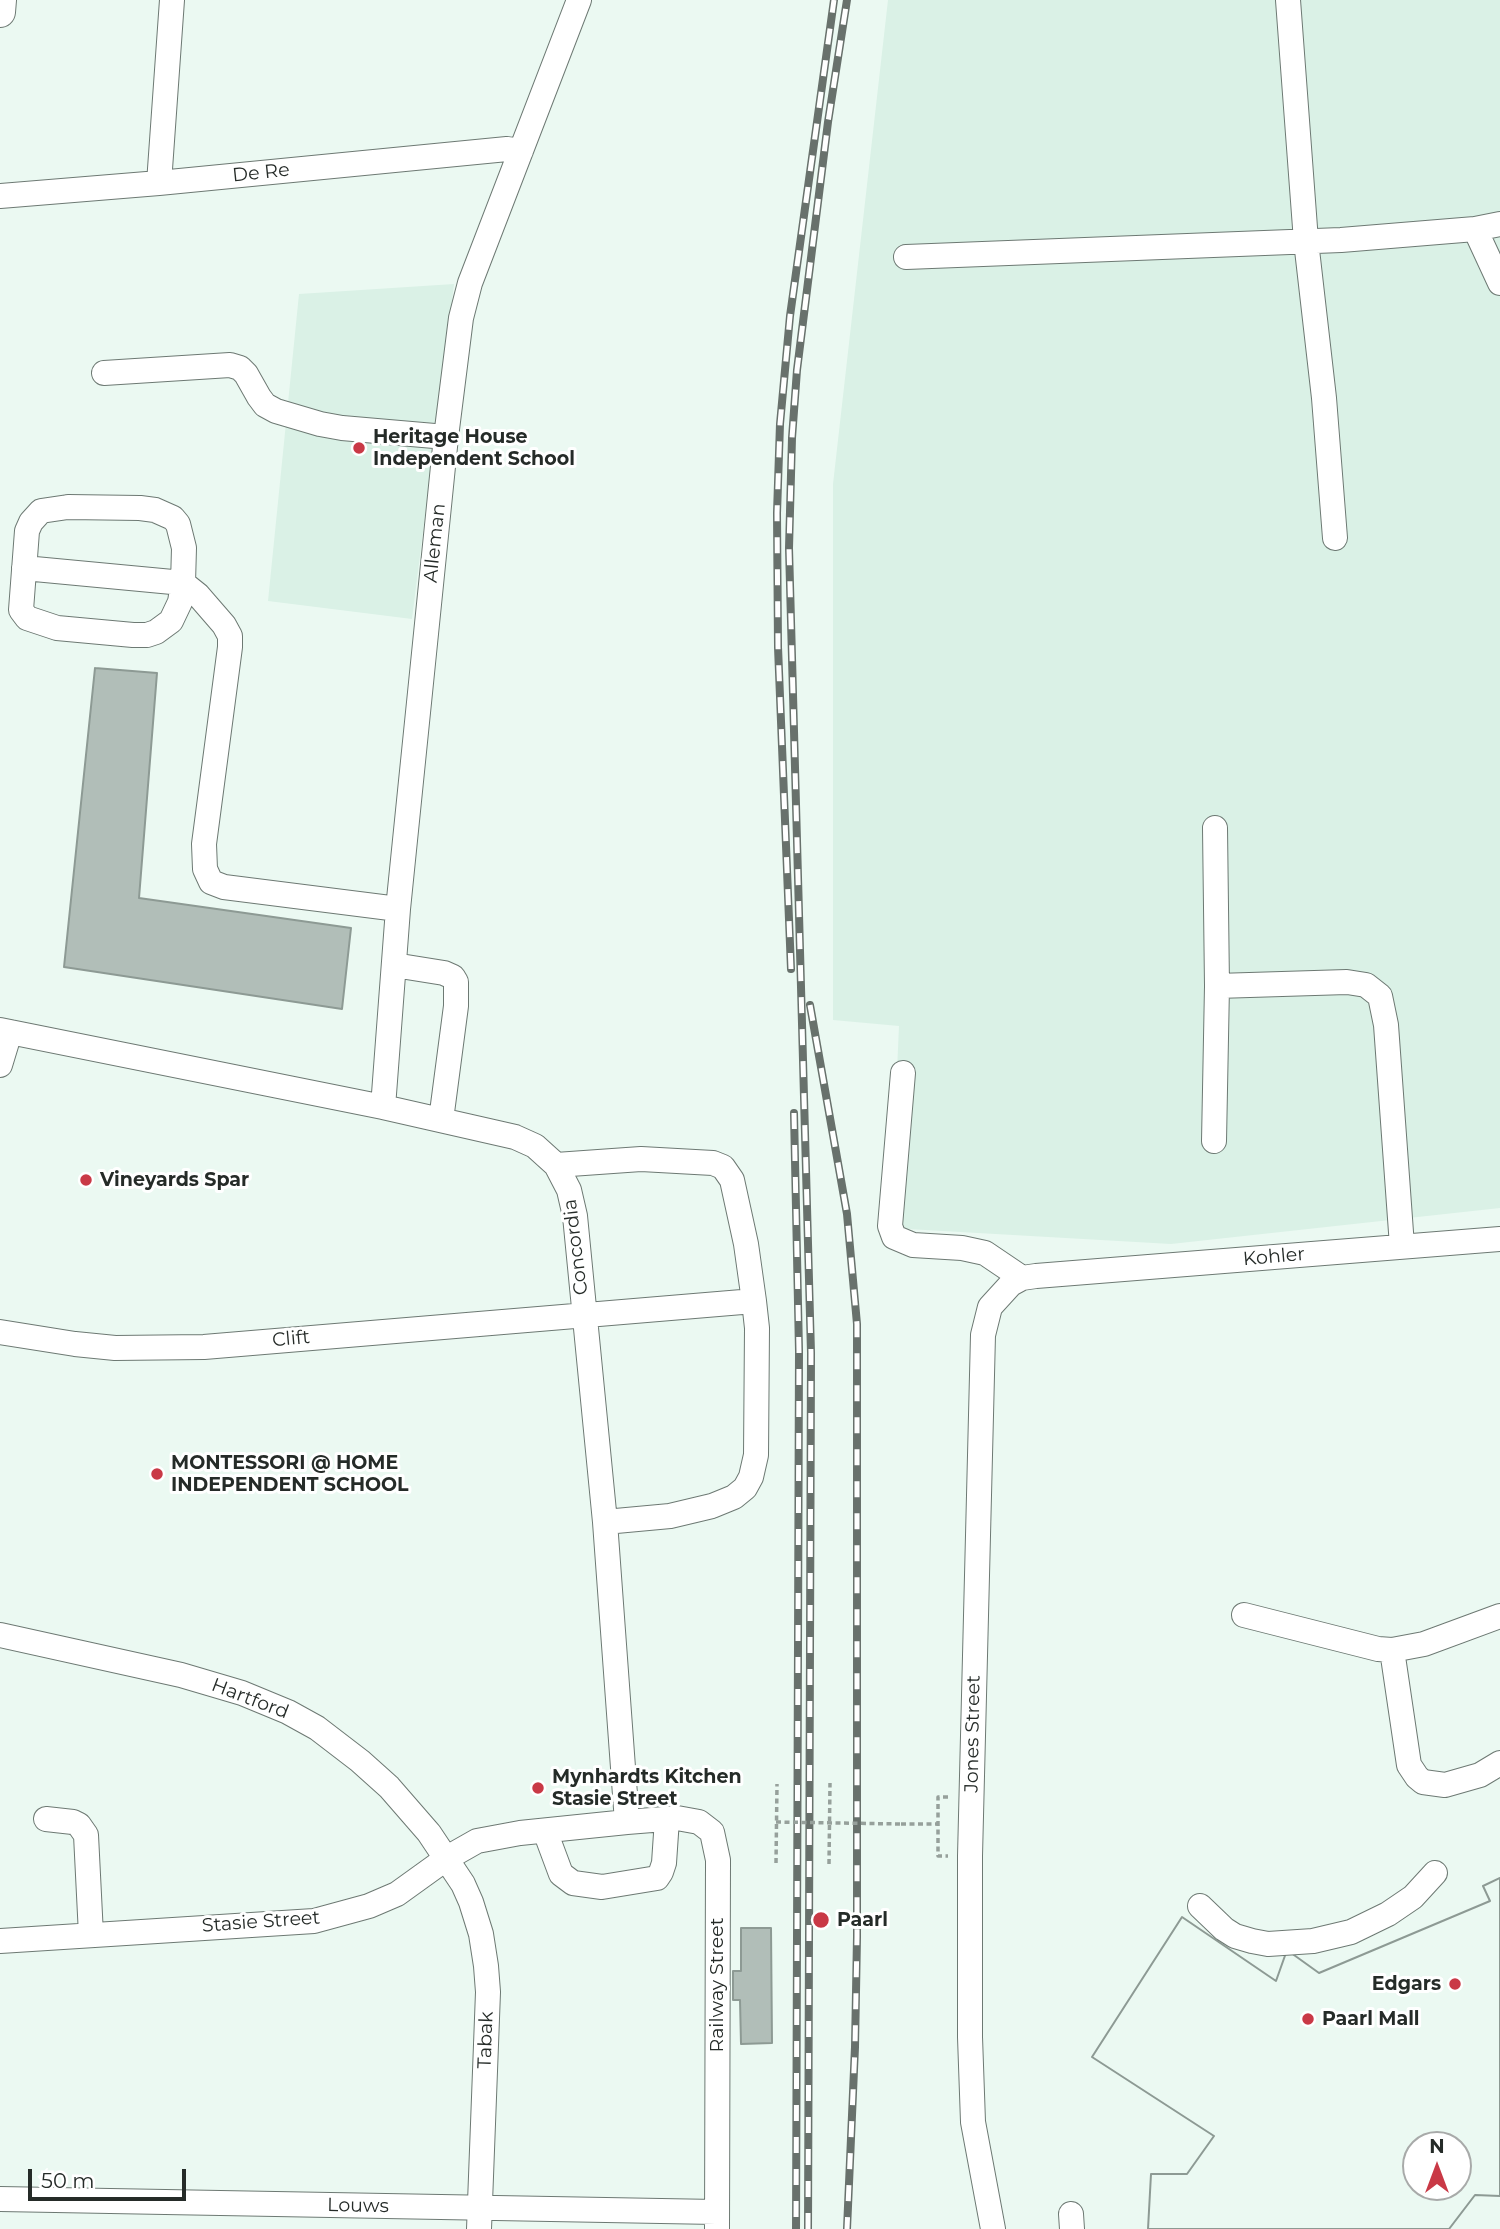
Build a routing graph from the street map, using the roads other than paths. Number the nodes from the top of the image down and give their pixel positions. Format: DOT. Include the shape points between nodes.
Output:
graph roads {
  1 [pos="1,0"];
  2 [pos="172,0"];
  3 [pos="579,0"];
  4 [pos="1288,0"];
  5 [pos="0,10"];
  6 [pos="522,151"];
  7 [pos="159,183"];
  8 [pos="0,196"];
  9 [pos="1500,223"];
  10 [pos="1475,229"];
  11 [pos="1306,241"];
  12 [pos="906,257"];
  13 [pos="1500,283"];
  14 [pos="104,373"];
  15 [pos="446,437"];
  16 [pos="1335,538"];
  17 [pos="24,568"];
  18 [pos="183,583"];
  19 [pos="1215,828"];
  20 [pos="398,909"];
  21 [pos="394,965"];
  22 [pos="1217,986"];
  23 [pos="5,1031"];
  24 [pos="0,1065"];
  25 [pos="903,1073"];
  26 [pos="383,1107"];
  27 [pos="441,1120"];
  28 [pos="1214,1141"];
  29 [pos="556,1165"];
  30 [pos="1500,1238"];
  31 [pos="1402,1246"];
  32 [pos="1022,1278"];
  33 [pos="754,1301"];
  34 [pos="583,1316"];
  35 [pos="0,1332"];
  36 [pos="605,1522"];
  37 [pos="1244,1615"];
  38 [pos="1500,1616"];
  39 [pos="0,1634"];
  40 [pos="1392,1650"];
  41 [pos="1500,1763"];
  42 [pos="46,1819"];
  43 [pos="667,1819"];
  44 [pos="627,1822"];
  45 [pos="545,1830"];
  46 [pos="447,1858"];
  47 [pos="1435,1873"];
  48 [pos="1200,1906"];
  49 [pos="91,1935"];
  50 [pos="0,1941"];
  51 [pos="0,2199"];
  52 [pos="480,2218"];
  53 [pos="717,2220"];
  54 [pos="993,2229"];
  1 -- 5 [label="main road"];
  2 -- 7 [label="street"];
  3 -- 6 [label="street, Alleman"];
  4 -- 11 [label="street"];
  6 -- 7 [label="street, De Re"];
  6 -- 15 [label="street, Alleman" via="465,299"];
  7 -- 8 [label="street, De Re"];
  9 -- 10 [label="street"];
  10 -- 11 [label="street"];
  10 -- 13 [label="street"];
  11 -- 12 [label="street"];
  11 -- 16 [label="street"];
  14 -- 15 [label="street" via="229,365 240,368 265,405 276,411 342,428"];
  15 -- 20 [label="street, Alleman"];
  17 -- 18 [label="street"];
  17 -- 18 [label="street" via="21,610 27,618 57,628 147,635 171,621"];
  17 -- 18 [label="street" via="27,531 41,511 140,508 166,514 178,524 184,548"];
  18 -- 20 [label="street" via="216,614 229,636 204,844 205,870 211,882"];
  19 -- 22 [label="street"];
  20 -- 21 [label="street, Alleman"];
  21 -- 26 [label="street, Alleman"];
  21 -- 27 [label="street" via="444,973 456,982"];
  22 -- 28 [label="street"];
  22 -- 31 [label="street" via="1347,982 1366,985 1378,993 1386,1025"];
  23 -- 24 [label="street"];
  23 -- 26 [label="street, Concordia"];
  25 -- 32 [label="street" via="890,1226 894,1237 913,1245 985,1253"];
  26 -- 27 [label="street, Concordia"];
  27 -- 29 [label="street, Concordia" via="515,1137 535,1146"];
  29 -- 33 [label="street" via="641,1159 723,1167 732,1180"];
  29 -- 34 [label="street, Concordia" via="575,1216"];
  30 -- 31 [label="street, Kohler"];
  31 -- 32 [label="street, Kohler"];
  32 -- 54 [label="street, Jones Street" via="990,1307 983,1335 970,2037 973,2122"];
  33 -- 34 [label="street, Clift"];
  33 -- 36 [label="street" via="756,1455 745,1488 712,1506 670,1516"];
  34 -- 35 [label="street, Clift" via="159,1348 75,1344"];
  34 -- 36 [label="street, Concordia"];
  36 -- 44 [label="street, Concordia"];
  37 -- 40 [label="street"];
  38 -- 40 [label="street" via="1424,1644"];
  39 -- 46 [label="street, Hartford" via="180,1675 288,1712 317,1728 389,1787"];
  40 -- 41 [label="street" via="1409,1765 1417,1777 1445,1785 1480,1775"];
  42 -- 49 [label="street" via="73,1822 86,1835"];
  43 -- 44 [label="street, Railway Street"];
  43 -- 45 [label="street" via="664,1863 657,1878 602,1887 573,1883 561,1874"];
  43 -- 53 [label="street, Railway Street" via="688,1819 707,1826 718,1860"];
  44 -- 45 [label="street, Stasie Street"];
  45 -- 46 [label="street, Stasie Street" via="477,1841"];
  46 -- 49 [label="street, Stasie Street" via="397,1894 314,1921"];
  46 -- 52 [label="street, Tabak" via="471,1902 486,1966"];
  47 -- 48 [label="street" via="1413,1897 1388,1914 1351,1932 1313,1941 1252,1941 1230,1933"];
  49 -- 50 [label="street, Stasie Street"];
  51 -- 52 [label="street, Louws"];
  52 -- 53 [label="street, Louws"];
}
